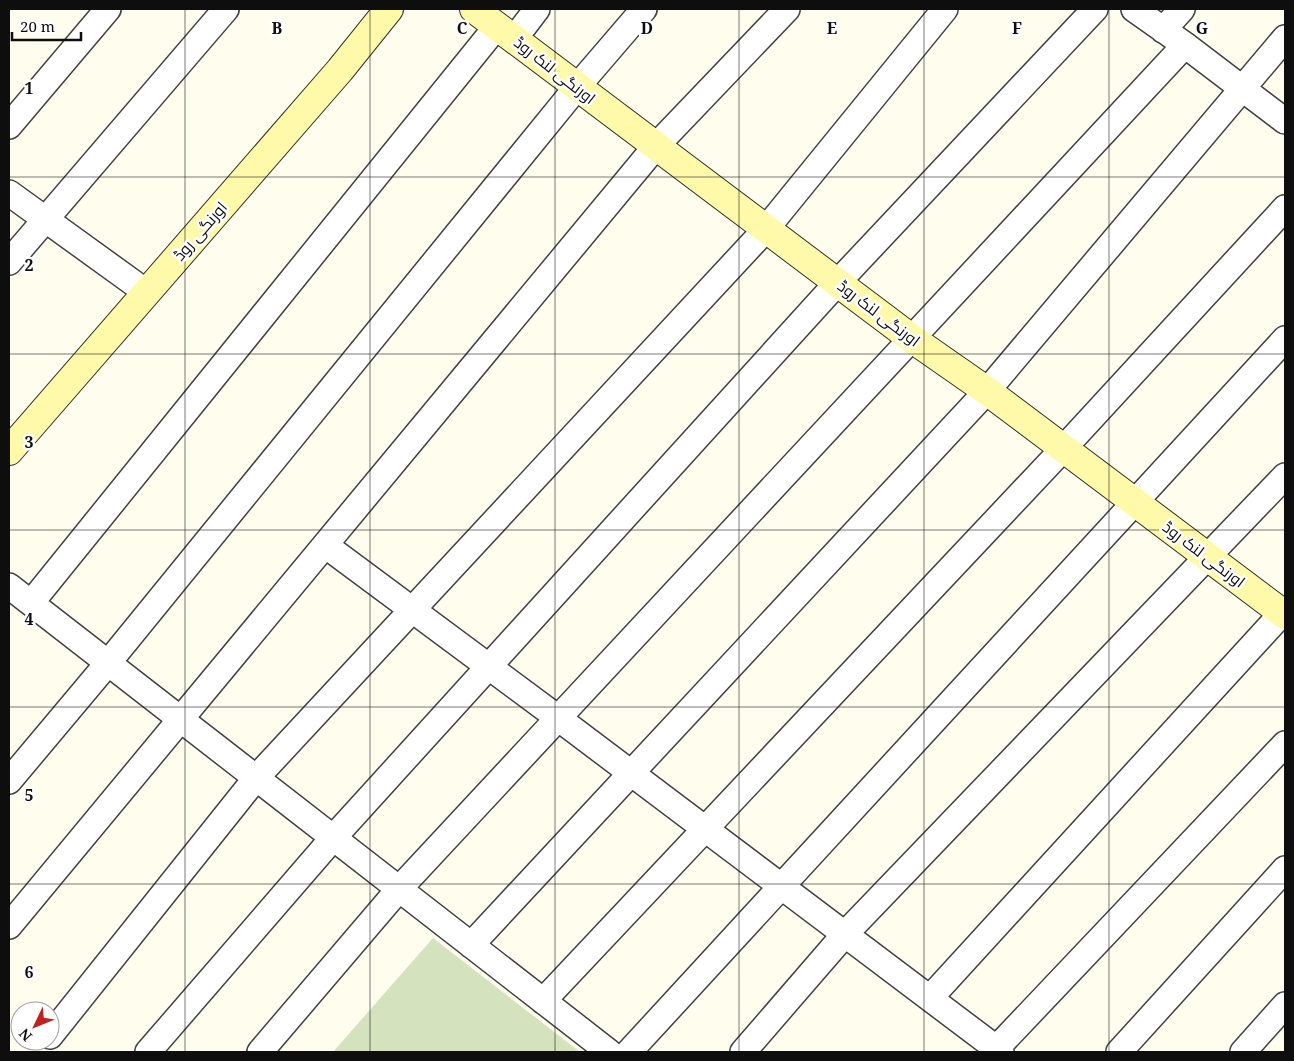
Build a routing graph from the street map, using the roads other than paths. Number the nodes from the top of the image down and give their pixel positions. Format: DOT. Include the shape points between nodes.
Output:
graph roads {
  1 [pos="108,9"];
  2 [pos="226,9"];
  3 [pos="389,9"];
  4 [pos="474,9"];
  5 [pos="537,9"];
  6 [pos="644,9"];
  7 [pos="787,9"];
  8 [pos="945,9"];
  9 [pos="1095,9"];
  10 [pos="1134,9"];
  11 [pos="1182,9"];
  12 [pos="1163,30"];
  13 [pos="506,32"];
  14 [pos="1285,38"];
  15 [pos="1185,45"];
  16 [pos="577,87"];
  17 [pos="1243,90"];
  18 [pos="1285,121"];
  19 [pos="9,126"];
  20 [pos="656,146"];
  21 [pos="9,193"];
  22 [pos="1285,208"];
  23 [pos="46,220"];
  24 [pos="766,229"];
  25 [pos="9,262"];
  26 [pos="838,282"];
  27 [pos="146,292"];
  28 [pos="911,338"];
  29 [pos="1285,339"];
  30 [pos="987,391"];
  31 [pos="1063,448"];
  32 [pos="9,451"];
  33 [pos="1285,476"];
  34 [pos="1136,503"];
  35 [pos="325,545"];
  36 [pos="1207,556"];
  37 [pos="9,586"];
  38 [pos="32,604"];
  39 [pos="412,610"];
  40 [pos="1284,613"];
  41 [pos="108,663"];
  42 [pos="489,666"];
  43 [pos="558,718"];
  44 [pos="180,719"];
  45 [pos="1285,744"];
  46 [pos="631,772"];
  47 [pos="256,778"];
  48 [pos="9,780"];
  49 [pos="706,829"];
  50 [pos="333,838"];
  51 [pos="1285,869"];
  52 [pos="782,886"];
  53 [pos="399,889"];
  54 [pos="9,926"];
  55 [pos="845,934"];
  56 [pos="471,944"];
  57 [pos="930,998"];
  58 [pos="543,1001"];
  59 [pos="1285,1005"];
  60 [pos="60,1023"];
  61 [pos="997,1051"];
  62 [pos="148,1052"];
  63 [pos="260,1052"];
  64 [pos="609,1052"];
  65 [pos="629,1052"];
  66 [pos="743,1052"];
  67 [pos="1119,1052"];
  68 [pos="1243,1052"];
  1 -- 19 [label="street"];
  2 -- 23 [label="street"];
  3 -- 27 [label="street, اورنگی روڈ" via="340,70"];
  4 -- 13 [label="street, اورنگی لنک روڈ"];
  5 -- 13 [label="street"];
  6 -- 16 [label="street"];
  7 -- 20 [label="street"];
  8 -- 24 [label="street"];
  9 -- 26 [label="street"];
  10 -- 12 [label="street"];
  11 -- 12 [label="street"];
  12 -- 15 [label="street"];
  13 -- 16 [label="street, اورنگی لنک روڈ"];
  13 -- 38 [label="street"];
  14 -- 17 [label="street"];
  15 -- 17 [label="street"];
  15 -- 28 [label="street"];
  16 -- 20 [label="street, اورنگی لنک روڈ"];
  16 -- 41 [label="street"];
  17 -- 18 [label="street"];
  17 -- 30 [label="street"];
  20 -- 24 [label="street, اورنگی لنک روڈ"];
  20 -- 35 [label="street"];
  21 -- 23 [label="street"];
  22 -- 31 [label="street"];
  23 -- 25 [label="street"];
  23 -- 27 [label="street"];
  24 -- 26 [label="street, اورنگی لنک روڈ"];
  24 -- 39 [label="street"];
  26 -- 28 [label="street, اورنگی لنک روڈ"];
  26 -- 42 [label="street"];
  27 -- 32 [label="street, اورنگی روڈ"];
  28 -- 30 [label="street, اورنگی لنک روڈ"];
  28 -- 43 [label="street"];
  29 -- 34 [label="street"];
  30 -- 31 [label="street, اورنگی لنک روڈ"];
  30 -- 46 [label="street"];
  31 -- 34 [label="street, اورنگی لنک روڈ"];
  31 -- 49 [label="street"];
  33 -- 36 [label="street"];
  34 -- 36 [label="street, اورنگی لنک روڈ"];
  34 -- 52 [label="street"];
  35 -- 39 [label="street"];
  35 -- 44 [label="street"];
  36 -- 40 [label="street, اورنگی لنک روڈ"];
  36 -- 55 [label="street"];
  37 -- 38 [label="street"];
  38 -- 41 [label="street"];
  39 -- 42 [label="street"];
  39 -- 47 [label="street"];
  40 -- 57 [label="street"];
  41 -- 44 [label="street"];
  41 -- 48 [label="street"];
  42 -- 43 [label="street"];
  42 -- 50 [label="street"];
  43 -- 46 [label="street"];
  43 -- 53 [label="street"];
  44 -- 47 [label="street"];
  44 -- 54 [label="street"];
  45 -- 61 [label="street"];
  46 -- 49 [label="street"];
  46 -- 56 [label="street"];
  47 -- 50 [label="street"];
  47 -- 60 [label="street"];
  49 -- 52 [label="street"];
  49 -- 58 [label="street"];
  50 -- 53 [label="street"];
  50 -- 62 [label="street"];
  51 -- 67 [label="street"];
  52 -- 55 [label="street"];
  52 -- 65 [label="street"];
  53 -- 56 [label="street"];
  53 -- 63 [label="street"];
  55 -- 57 [label="street"];
  55 -- 66 [label="street"];
  56 -- 58 [label="street"];
  57 -- 61 [label="street"];
  58 -- 64 [label="street"];
  59 -- 68 [label="street"];
}
